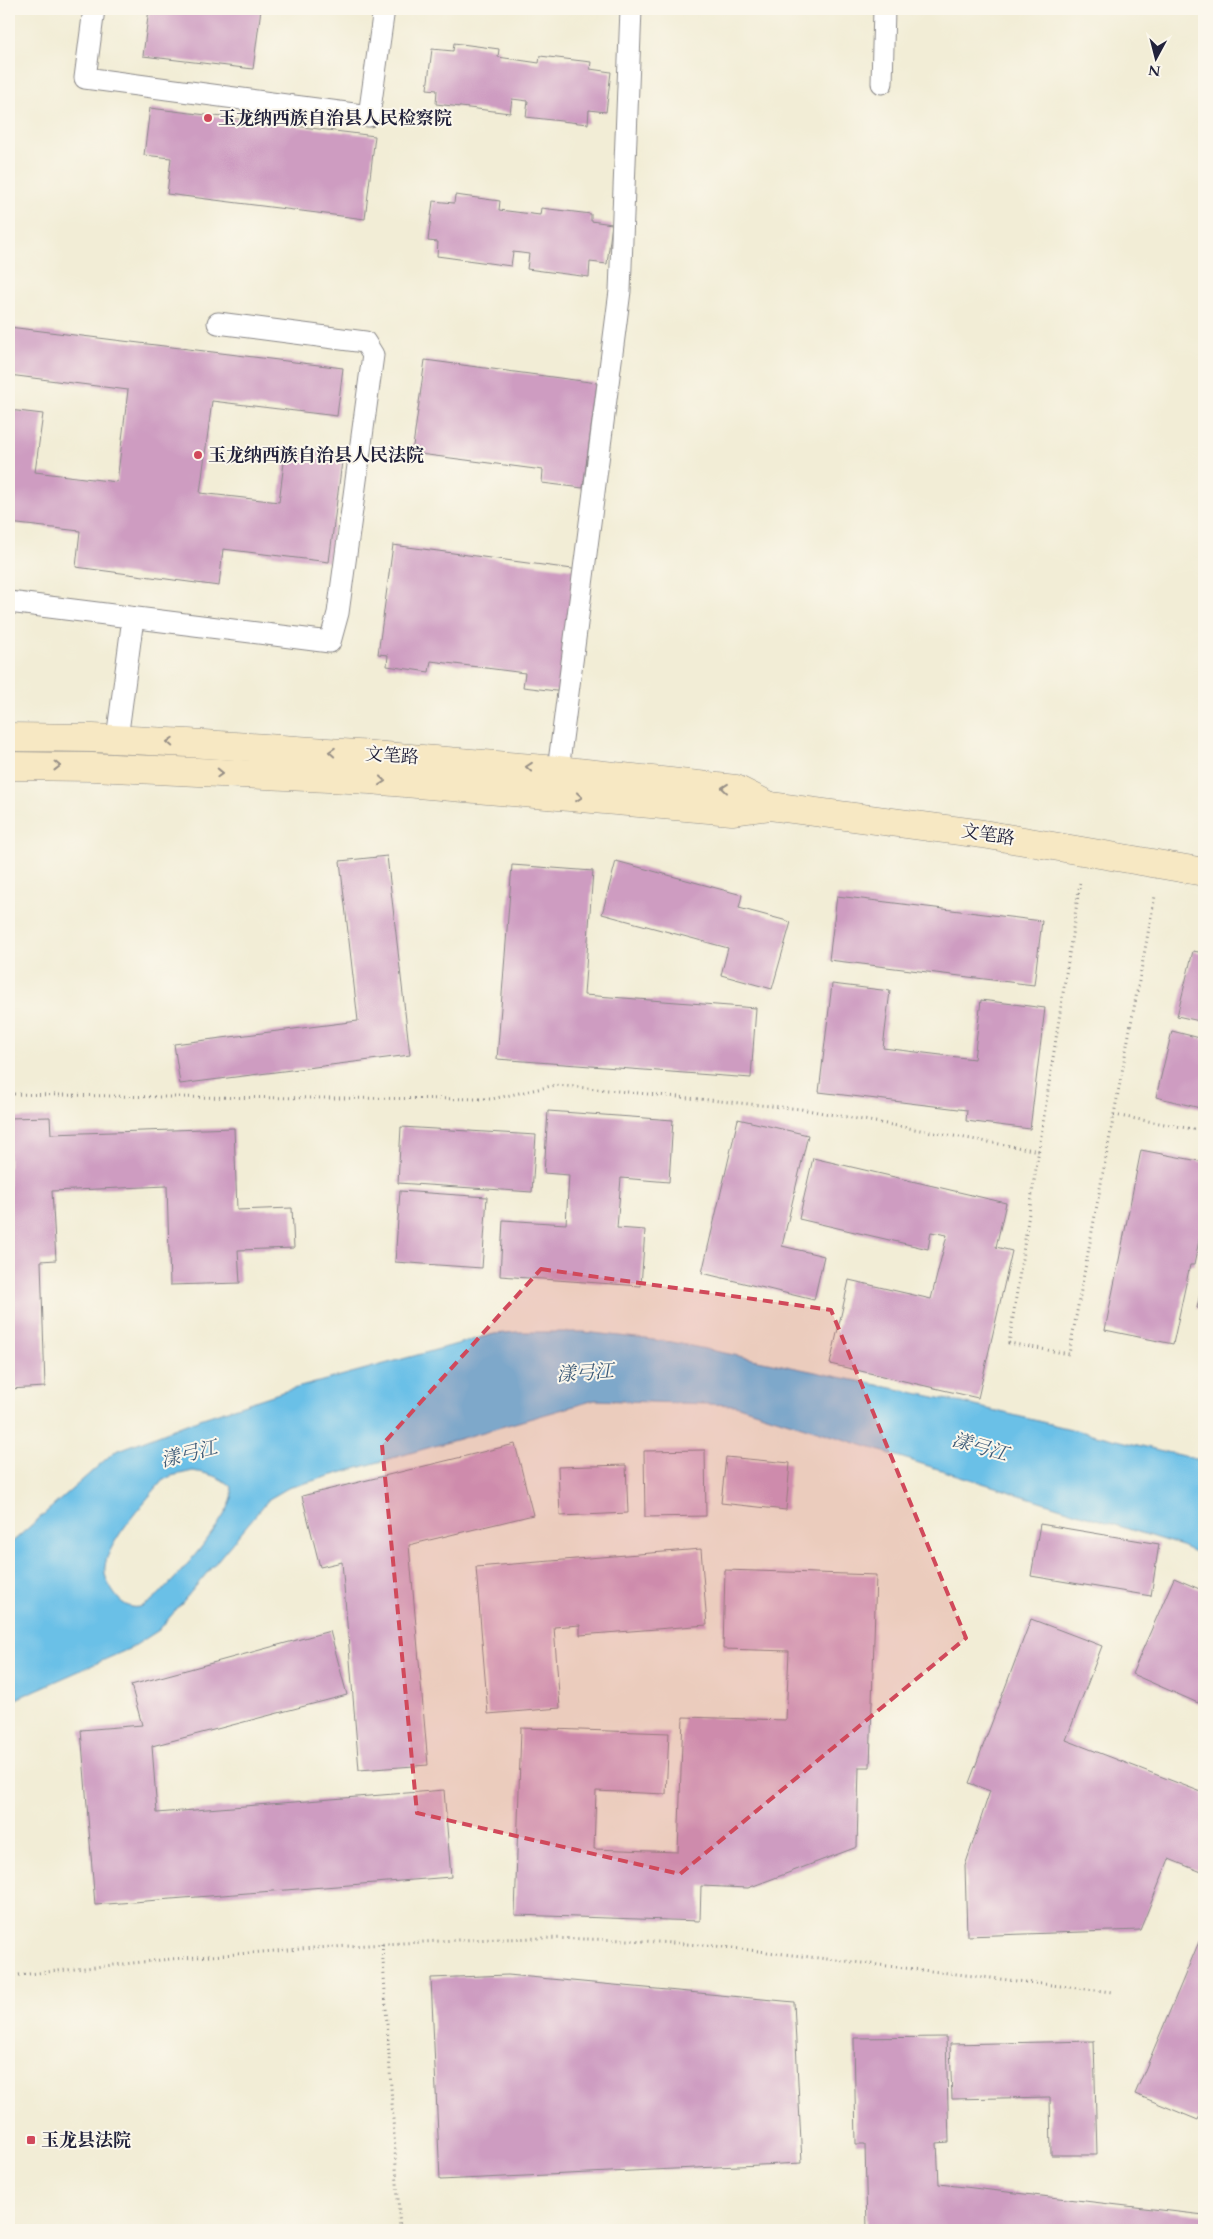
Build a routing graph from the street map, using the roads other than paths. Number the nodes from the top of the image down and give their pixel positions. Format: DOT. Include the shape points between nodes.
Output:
graph roads {
  1 [pos="94,9"];
  2 [pos="384,9"];
  3 [pos="631,9"];
  4 [pos="884,9"];
  5 [pos="882,83"];
  6 [pos="218,324"];
  7 [pos="9,602"];
  8 [pos="133,618"];
  9 [pos="9,736"];
  10 [pos="117,739"];
  11 [pos="9,766"];
  12 [pos="558,770"];
  13 [pos="770,806"];
  14 [pos="1204,872"];
  1 -- 2 [label="lane" via="85,78 369,116"];
  3 -- 12 [label="lane" via="620,291"];
  4 -- 5 [label="lane"];
  6 -- 8 [label="lane" via="365,342 372,356 338,613 330,642"];
  7 -- 8 [label="lane"];
  8 -- 10 [label="lane"];
  9 -- 10 [label="street, 文笔路"];
  12 -- 10 [label="street, 文笔路, one-way"];
  11 -- 13 [label="street, 文笔路, one-way" via="370,780 732,810"];
  13 -- 12 [label="street, 文笔路, one-way" via="736,789"];
  13 -- 14 [label="street, 文笔路" via="973,832"];
}
